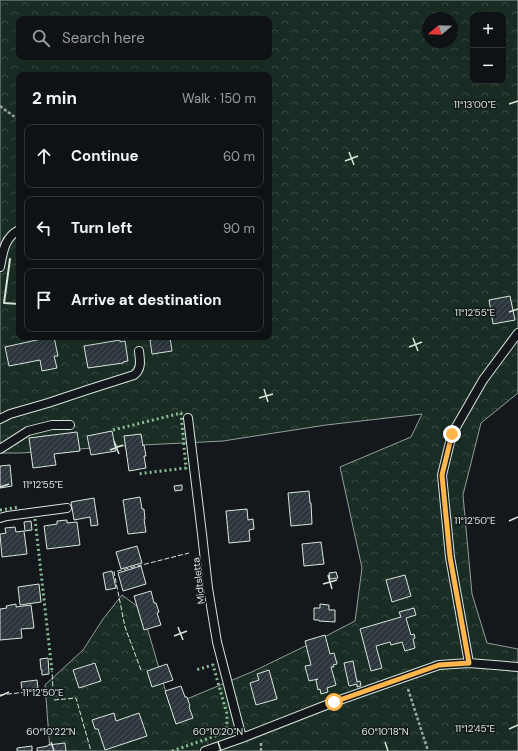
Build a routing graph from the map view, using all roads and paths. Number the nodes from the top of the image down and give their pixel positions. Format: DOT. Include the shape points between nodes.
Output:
graph roads {
  1 [pos="0,106"];
  2 [pos="16,118"];
  3 [pos="16,232"];
  4 [pos="0,267"];
  5 [pos="518,333"];
  6 [pos="139,351"];
  7 [pos="188,418"];
  8 [pos="0,419"];
  9 [pos="70,425"];
  10 [pos="0,449"];
  11 [pos="67,508"];
  12 [pos="0,518"];
  13 [pos="469,663"];
  14 [pos="518,668"];
  15 [pos="404,678"];
  16 [pos="242,738"];
  17 [pos="205,751"];
  18 [pos="428,751"];
  1 -- 2 [label="path"];
  3 -- 4 [label="lane" via="3,248"];
  5 -- 13 [label="lane" via="483,380 452,434 442,475 450,557"];
  6 -- 8 [label="lane" via="140,364 138,372 134,375"];
  7 -- 16 [label="lane, Midtsletta" via="217,642"];
  9 -- 10 [label="lane" via="52,425 28,431"];
  11 -- 12 [label="lane"];
  13 -- 14 [label="lane"];
  13 -- 15 [label="lane" via="439,665"];
  15 -- 16 [label="lane"];
  15 -- 18 [label="path"];
  16 -- 17 [label="lane"];
}
